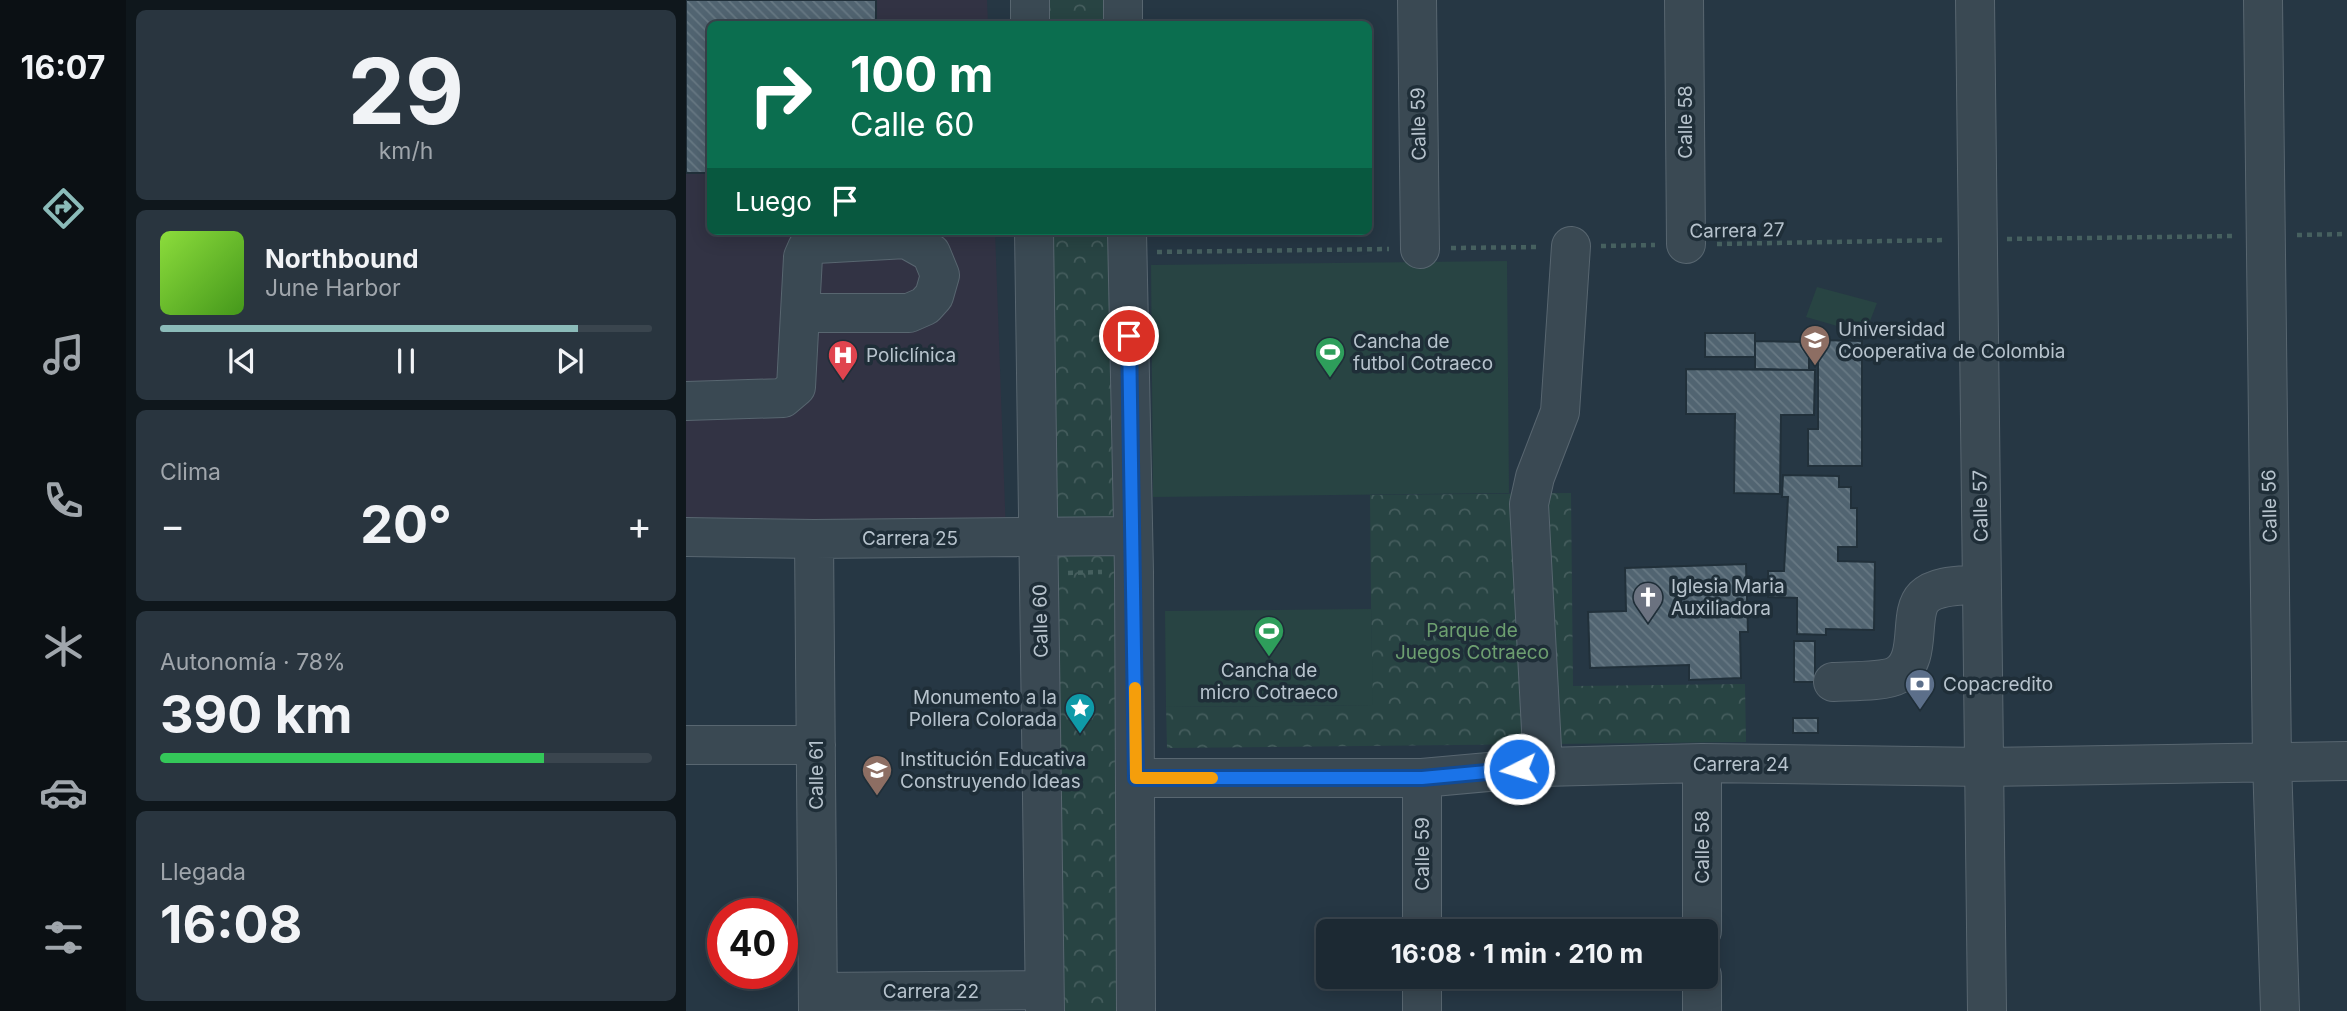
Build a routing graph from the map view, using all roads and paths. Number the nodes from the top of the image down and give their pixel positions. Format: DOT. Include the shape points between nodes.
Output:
graph roads {
  1 [pos="1030,0"];
  2 [pos="1123,0"];
  3 [pos="1417,0"];
  4 [pos="1684,0"];
  5 [pos="1975,0"];
  6 [pos="2263,0"];
  7 [pos="1030,21"];
  8 [pos="1123,21"];
  9 [pos="2347,234"];
  10 [pos="1034,235"];
  11 [pos="2266,235"];
  12 [pos="1976,240"];
  13 [pos="1128,242"];
  14 [pos="1686,244"];
  15 [pos="1572,246"];
  16 [pos="1420,249"];
  17 [pos="800,313"];
  18 [pos="686,401"];
  19 [pos="1133,536"];
  20 [pos="686,537"];
  21 [pos="1039,537"];
  22 [pos="814,539"];
  23 [pos="1981,584"];
  24 [pos="1833,682"];
  25 [pos="686,745"];
  26 [pos="816,745"];
  27 [pos="2272,761"];
  28 [pos="2347,761"];
  29 [pos="1702,763"];
  30 [pos="1543,767"];
  31 [pos="1984,767"];
  32 [pos="1136,778"];
  33 [pos="1422,778"];
  34 [pos="1422,919"];
  35 [pos="1702,919"];
  36 [pos="1422,989"];
  37 [pos="1702,989"];
  38 [pos="818,1001"];
  39 [pos="1044,1001"];
  40 [pos="1136,1011"];
  41 [pos="1422,1011"];
  42 [pos="1702,1011"];
  43 [pos="1987,1011"];
  44 [pos="2280,1011"];
  1 -- 7 [label="street"];
  2 -- 8 [label="street"];
  3 -- 16 [label="street, Calle 59"];
  4 -- 14 [label="street, Calle 58"];
  5 -- 12 [label="street, Calle 57"];
  6 -- 11 [label="street, Calle 56"];
  9 -- 11 [label="path, Carrera 27"];
  10 -- 21 [label="street, Calle 60"];
  11 -- 12 [label="path, Carrera 27"];
  11 -- 27 [label="street, Calle 56"];
  12 -- 14 [label="path, Carrera 27"];
  12 -- 23 [label="street, Calle 57"];
  13 -- 16 [label="path, Carrera 27"];
  13 -- 19 [label="street"];
  14 -- 15 [label="path, Carrera 27"];
  15 -- 16 [label="path, Carrera 27"];
  15 -- 30 [label="street" via="1560,412 1529,504"];
  17 -- 18 [label="street" via="796,387 790,394 783,398"];
  19 -- 21 [label="street, Carrera 25"];
  19 -- 32 [label="street"];
  20 -- 22 [label="street, Carrera 25"];
  21 -- 22 [label="street, Carrera 25"];
  21 -- 39 [label="street, Calle 60"];
  22 -- 26 [label="street, Calle 61"];
  23 -- 24 [label="street" via="1944,587 1925,595 1907,667 1894,677"];
  23 -- 31 [label="street, Calle 57"];
  25 -- 26 [label="street"];
  26 -- 38 [label="street, Calle 61"];
  27 -- 28 [label="street, Carrera 24"];
  27 -- 31 [label="street, Carrera 24"];
  27 -- 44 [label="street, Calle 56"];
  29 -- 30 [label="street, Carrera 24"];
  29 -- 31 [label="street, Carrera 24"];
  29 -- 35 [label="street, Calle 58"];
  30 -- 33 [label="street, Carrera 24"];
  31 -- 43 [label="street, Calle 57"];
  32 -- 33 [label="street, Carrera 24"];
  32 -- 40 [label="street"];
  33 -- 34 [label="street, Calle 59"];
  36 -- 41 [label="street"];
  37 -- 42 [label="street"];
  38 -- 39 [label="street, Carrera 22"];
}
